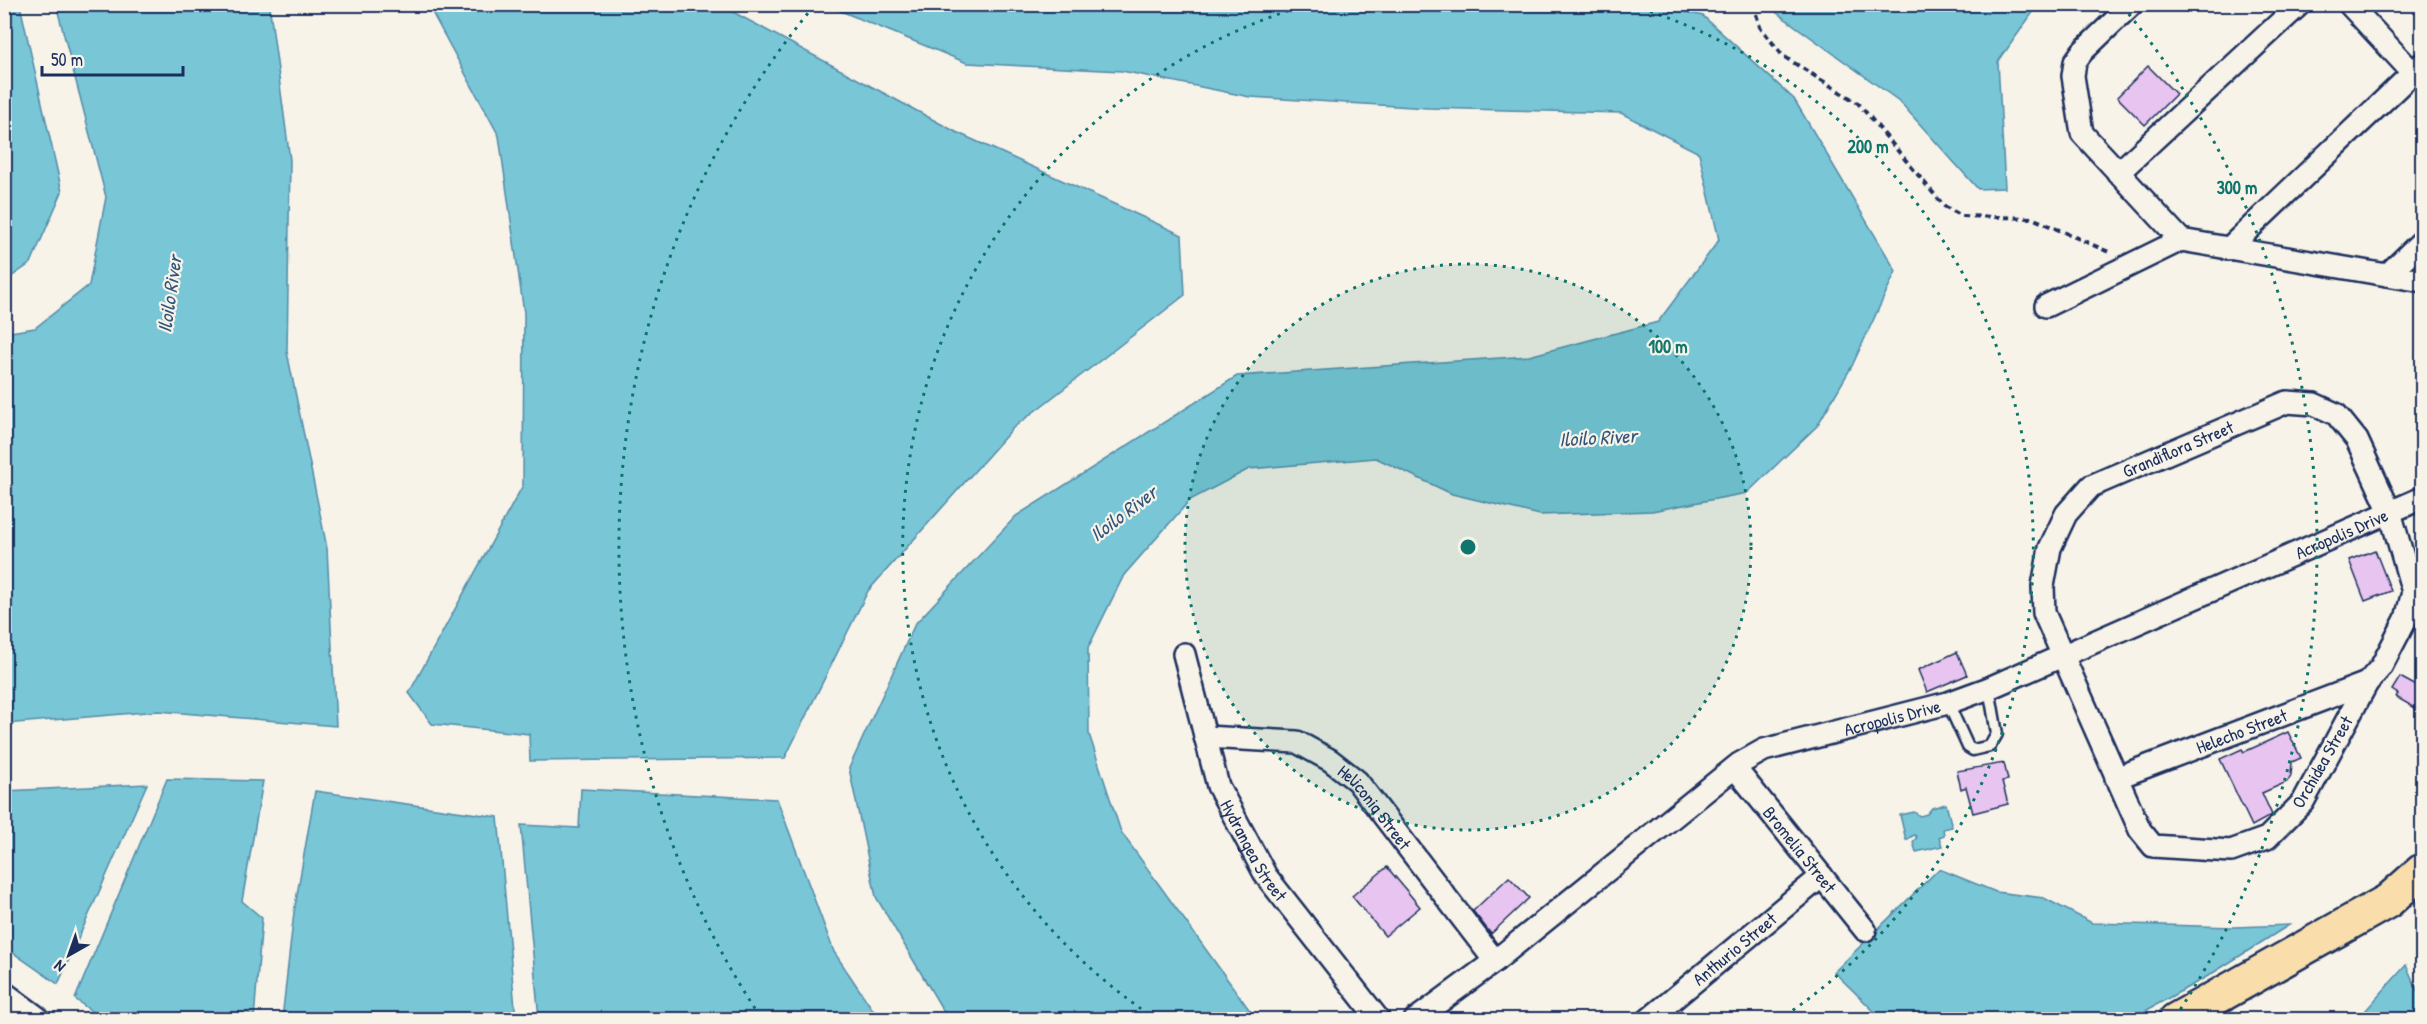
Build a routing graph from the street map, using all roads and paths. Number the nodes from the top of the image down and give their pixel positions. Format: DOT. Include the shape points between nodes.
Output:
graph roads {
  1 [pos="1753,4"];
  2 [pos="2132,4"];
  3 [pos="2300,4"];
  4 [pos="2349,4"];
  5 [pos="2418,68"];
  6 [pos="2118,172"];
  7 [pos="2181,240"];
  8 [pos="2422,241"];
  9 [pos="2228,249"];
  10 [pos="2133,263"];
  11 [pos="2387,275"];
  12 [pos="2422,281"];
  13 [pos="2046,306"];
  14 [pos="2422,498"];
  15 [pos="2391,512"];
  16 [pos="1184,654"];
  17 [pos="2062,657"];
  18 [pos="2367,683"];
  19 [pos="1989,688"];
  20 [pos="1948,703"];
  21 [pos="1205,737"];
  22 [pos="1735,768"];
  23 [pos="2116,778"];
  24 [pos="2422,871"];
  25 [pos="1822,876"];
  26 [pos="1865,930"];
  27 [pos="1495,961"];
  28 [pos="4,997"];
  29 [pos="35,1020"];
  30 [pos="1379,1020"];
  31 [pos="1415,1020"];
  32 [pos="1648,1020"];
  33 [pos="2176,1020"];
  1 -- 10 [label="path" via="1760,27 1783,56 1858,103 1944,206 1962,216 2032,218"];
  2 -- 6 [label="street" via="2082,52 2075,62 2073,76 2082,133"];
  3 -- 6 [label="street"];
  4 -- 5 [label="street"];
  5 -- 9 [label="street"];
  6 -- 7 [label="street"];
  7 -- 9 [label="street"];
  7 -- 10 [label="street"];
  8 -- 11 [label="street"];
  9 -- 11 [label="street"];
  10 -- 13 [label="street"];
  11 -- 12 [label="street"];
  14 -- 15 [label="street, Acropolis Drive"];
  15 -- 17 [label="street, Acropolis Drive"];
  15 -- 17 [label="street, Grandiflora Street" via="2357,440 2336,414 2314,404 2287,402 2091,486 2066,514 2046,567 2044,613"];
  15 -- 18 [label="street, Orchidea Street" via="2413,591 2406,619 2381,667"];
  16 -- 21 [label="street, Hydrangea Street"];
  17 -- 19 [label="street, Acropolis Drive"];
  17 -- 23 [label="street, Orchidea Street"];
  18 -- 23 [label="street, Helecho Street"];
  18 -- 23 [label="street, Orchidea Street" via="2303,802 2267,838 2231,851 2153,846 2140,830"];
  19 -- 20 [label="street, Acropolis Drive"];
  19 -- 20 [label="lane" via="1997,734 1990,746 1973,750 1968,747"];
  20 -- 22 [label="street, Acropolis Drive" via="1764,750"];
  21 -- 27 [label="street, Heliconia Street" via="1297,742 1348,774"];
  21 -- 30 [label="street, Hydrangea Street" via="1218,786 1266,876"];
  22 -- 25 [label="street, Bromelia Street"];
  22 -- 27 [label="street, Acropolis Drive"];
  24 -- 33 [label="main road" via="2388,901"];
  25 -- 26 [label="street, Bromelia Street"];
  25 -- 32 [label="street, Anthurio Street"];
  27 -- 31 [label="street, Acropolis Drive"];
  28 -- 29 [label="main road"];
}
